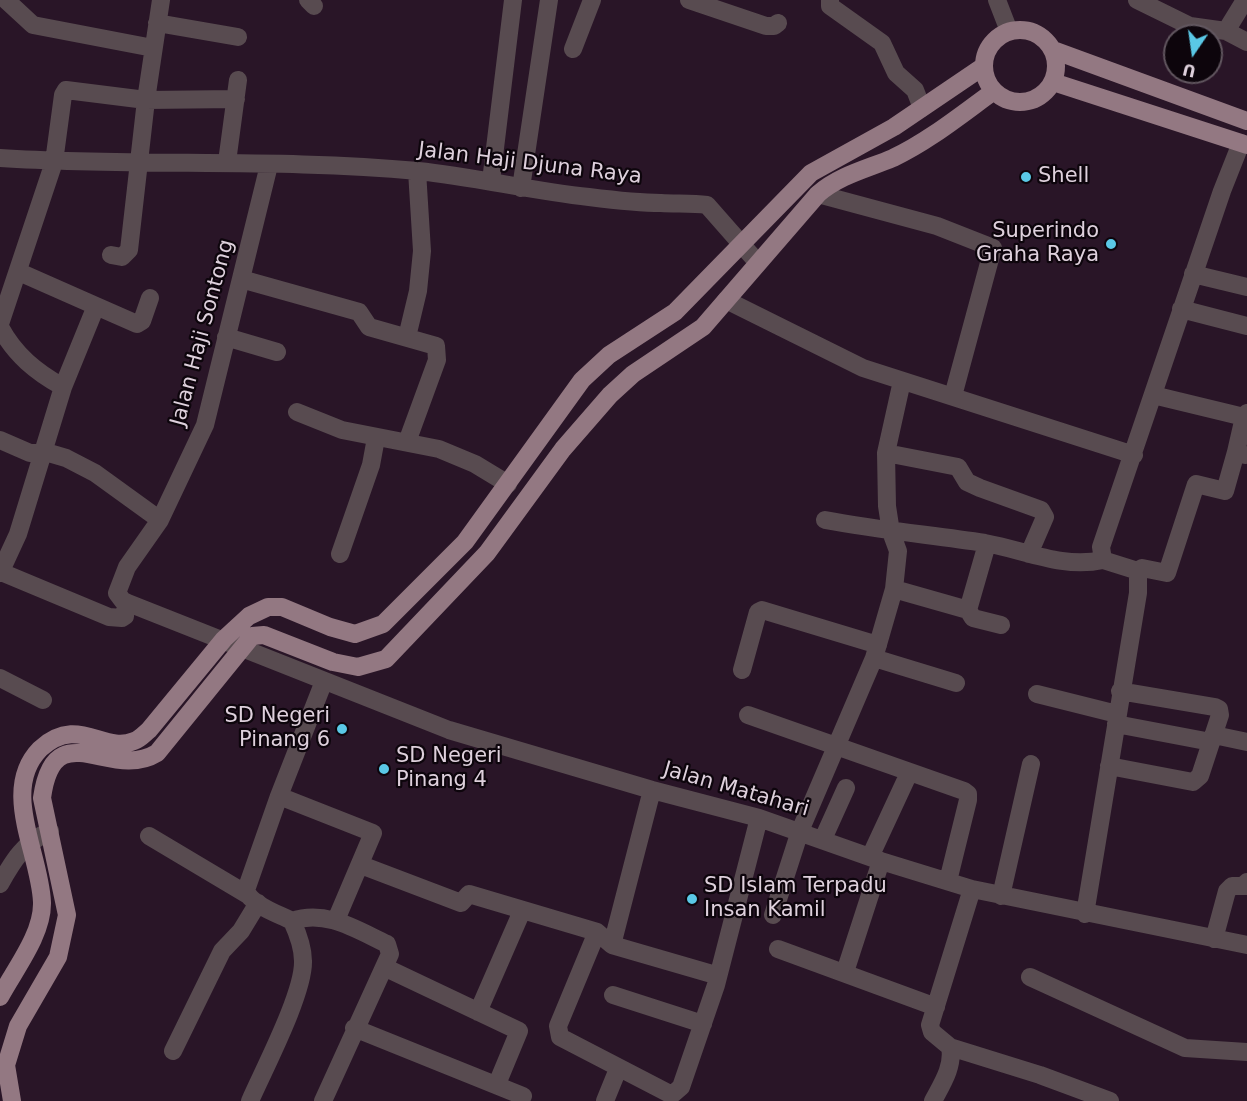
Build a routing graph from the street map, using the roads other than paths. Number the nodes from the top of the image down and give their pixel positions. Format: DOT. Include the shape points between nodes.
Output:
graph roads {
  1 [pos="6,0"];
  2 [pos="161,0"];
  3 [pos="513,0"];
  4 [pos="549,0"];
  5 [pos="592,0"];
  6 [pos="689,0"];
  7 [pos="830,0"];
  8 [pos="997,0"];
  9 [pos="1137,0"];
  10 [pos="1245,0"];
  11 [pos="778,22"];
  12 [pos="157,23"];
  13 [pos="1009,31"];
  14 [pos="1226,32"];
  15 [pos="238,37"];
  16 [pos="1247,42"];
  17 [pos="153,48"];
  18 [pos="573,49"];
  19 [pos="1053,50"];
  20 [pos="984,66"];
  21 [pos="238,80"];
  22 [pos="1053,82"];
  23 [pos="994,92"];
  24 [pos="236,99"];
  25 [pos="146,100"];
  26 [pos="922,108"];
  27 [pos="1247,121"];
  28 [pos="1244,144"];
  29 [pos="858,148"];
  30 [pos="0,158"];
  31 [pos="54,162"];
  32 [pos="227,162"];
  33 [pos="139,163"];
  34 [pos="269,165"];
  35 [pos="868,166"];
  36 [pos="417,171"];
  37 [pos="491,181"];
  38 [pos="521,188"];
  39 [pos="818,194"];
  40 [pos="740,246"];
  41 [pos="111,255"];
  42 [pos="758,263"];
  43 [pos="1193,274"];
  44 [pos="241,279"];
  45 [pos="11,281"];
  46 [pos="1247,286"];
  47 [pos="150,298"];
  48 [pos="726,300"];
  49 [pos="96,306"];
  50 [pos="1181,309"];
  51 [pos="0,326"];
  52 [pos="1247,326"];
  53 [pos="226,337"];
  54 [pos="407,337"];
  55 [pos="277,352"];
  56 [pos="902,381"];
  57 [pos="63,387"];
  58 [pos="1153,395"];
  59 [pos="953,396"];
  60 [pos="297,412"];
  61 [pos="1245,415"];
  62 [pos="376,438"];
  63 [pos="0,440"];
  64 [pos="407,442"];
  65 [pos="41,453"];
  66 [pos="886,453"];
  67 [pos="1241,453"];
  68 [pos="1134,455"];
  69 [pos="508,484"];
  70 [pos="160,520"];
  71 [pos="825,520"];
  72 [pos="891,532"];
  73 [pos="987,544"];
  74 [pos="340,554"];
  75 [pos="1029,554"];
  76 [pos="1103,560"];
  77 [pos="1138,571"];
  78 [pos="1,572"];
  79 [pos="894,589"];
  80 [pos="126,602"];
  81 [pos="968,610"];
  82 [pos="1001,625"];
  83 [pos="224,639"];
  84 [pos="242,646"];
  85 [pos="876,651"];
  86 [pos="742,670"];
  87 [pos="0,678"];
  88 [pos="324,681"];
  89 [pos="956,683"];
  90 [pos="1120,691"];
  91 [pos="1037,694"];
  92 [pos="42,700"];
  93 [pos="748,715"];
  94 [pos="1116,719"];
  95 [pos="1212,738"];
  96 [pos="1247,741"];
  97 [pos="837,746"];
  98 [pos="1031,764"];
  99 [pos="1109,766"];
  100 [pos="909,773"];
  101 [pos="846,788"];
  102 [pos="652,790"];
  103 [pos="279,796"];
  104 [pos="759,818"];
  105 [pos="50,831"];
  106 [pos="800,831"];
  107 [pos="149,836"];
  108 [pos="823,839"];
  109 [pos="30,841"];
  110 [pos="876,859"];
  111 [pos="361,865"];
  112 [pos="1,879"];
  113 [pos="948,881"];
  114 [pos="1247,882"];
  115 [pos="972,889"];
  116 [pos="1001,896"];
  117 [pos="253,899"];
  118 [pos="522,911"];
  119 [pos="1085,914"];
  120 [pos="773,915"];
  121 [pos="336,920"];
  122 [pos="292,921"];
  123 [pos="597,932"];
  124 [pos="1214,939"];
  125 [pos="612,945"];
  126 [pos="1247,945"];
  127 [pos="778,949"];
  128 [pos="384,967"];
  129 [pos="845,972"];
  130 [pos="1030,977"];
  131 [pos="717,979"];
  132 [pos="613,995"];
  133 [pos="0,997"];
  134 [pos="936,1007"];
  135 [pos="478,1012"];
  136 [pos="703,1024"];
  137 [pos="354,1028"];
  138 [pos="950,1047"];
  139 [pos="173,1051"];
  140 [pos="1247,1052"];
  141 [pos="618,1069"];
  142 [pos="497,1084"];
  143 [pos="523,1096"];
  144 [pos="12,1101"];
  145 [pos="249,1101"];
  146 [pos="323,1101"];
  147 [pos="605,1101"];
  148 [pos="933,1101"];
  149 [pos="1110,1101"];
  1 -- 17 [label="street" via="33,25"];
  2 -- 12 [label="street"];
  3 -- 37 [label="street"];
  4 -- 38 [label="street"];
  5 -- 18 [label="street"];
  6 -- 11 [label="street" via="766,26"];
  7 -- 26 [label="street" via="830,6 882,43 896,72 915,90"];
  8 -- 13 [label="street"];
  9 -- 14 [label="street" via="1190,26"];
  10 -- 14 [label="street"];
  12 -- 15 [label="street"];
  12 -- 17 [label="street"];
  13 -- 19 [label="main road" via="1029,31 1047,41"];
  13 -- 20 [label="main road" via="991,44"];
  14 -- 16 [label="street"];
  17 -- 25 [label="street"];
  19 -- 22 [label="main road" via="1057,66"];
  19 -- 27 [label="main road"];
  20 -- 23 [label="main road" via="986,80"];
  20 -- 26 [label="main road"];
  21 -- 24 [label="street"];
  22 -- 23 [label="main road" via="1040,96 1021,102"];
  22 -- 28 [label="main road"];
  23 -- 35 [label="main road" via="916,145"];
  24 -- 25 [label="street"];
  24 -- 32 [label="street"];
  25 -- 31 [label="street" via="66,90"];
  25 -- 33 [label="street"];
  26 -- 29 [label="main road"];
  28 -- 43 [label="street" via="1234,158"];
  29 -- 35 [label="main road"];
  29 -- 40 [label="main road" via="811,173"];
  30 -- 31 [label="street, Jalan Haji Djuna Raya"];
  31 -- 33 [label="street, Jalan Haji Djuna Raya"];
  31 -- 45 [label="street"];
  32 -- 33 [label="street, Jalan Haji Djuna Raya"];
  32 -- 34 [label="street, Jalan Haji Djuna Raya"];
  33 -- 41 [label="street" via="129,250 122,257"];
  34 -- 36 [label="street, Jalan Haji Djuna Raya"];
  34 -- 44 [label="street, Jalan Haji Sontong"];
  35 -- 39 [label="main road" via="835,181"];
  36 -- 37 [label="street, Jalan Haji Djuna Raya"];
  36 -- 54 [label="street" via="422,251"];
  37 -- 38 [label="street, Jalan Haji Djuna Raya"];
  38 -- 40 [label="street, Jalan Haji Djuna Raya" via="595,198 707,205"];
  39 -- 42 [label="main road"];
  39 -- 59 [label="street" via="938,226 993,248"];
  40 -- 42 [label="street, Jalan Haji Djuna Raya"];
  40 -- 69 [label="main road" via="675,312 609,355 582,380"];
  42 -- 48 [label="main road"];
  43 -- 46 [label="street"];
  43 -- 50 [label="street"];
  44 -- 53 [label="street, Jalan Haji Sontong"];
  44 -- 54 [label="street" via="359,312 369,327"];
  45 -- 49 [label="street"];
  45 -- 51 [label="street"];
  47 -- 49 [label="street" via="142,321 137,324"];
  48 -- 56 [label="street" via="863,368"];
  48 -- 84 [label="main road" via="704,327 633,374 610,395 563,449 486,553 386,659 358,667 333,662 264,635 252,636"];
  49 -- 57 [label="street"];
  50 -- 52 [label="street"];
  50 -- 58 [label="street"];
  51 -- 57 [label="street" via="9,344 28,365"];
  53 -- 55 [label="street"];
  53 -- 70 [label="street, Jalan Haji Sontong" via="205,425"];
  54 -- 64 [label="street" via="432,344 437,350 437,360"];
  56 -- 59 [label="street"];
  56 -- 66 [label="street"];
  57 -- 65 [label="street"];
  58 -- 61 [label="street"];
  58 -- 68 [label="street"];
  59 -- 68 [label="street"];
  60 -- 62 [label="street" via="321,424"];
  61 -- 67 [label="street"];
  62 -- 64 [label="street"];
  62 -- 74 [label="street"];
  63 -- 65 [label="street" via="30,453"];
  64 -- 69 [label="street" via="456,456"];
  65 -- 70 [label="street" via="56,454 95,473"];
  65 -- 78 [label="street" via="18,534"];
  66 -- 72 [label="street"];
  66 -- 75 [label="street" via="958,467 968,482 1041,510 1045,517"];
  67 -- 77 [label="street" via="1225,492 1196,484 1167,573 1142,568"];
  68 -- 76 [label="street" via="1101,547"];
  69 -- 83 [label="main road" via="465,542 383,624 355,634 282,607 268,607 249,616"];
  70 -- 80 [label="street, Jalan Haji Sontong" via="140,545 119,584 117,592"];
  71 -- 72 [label="street"];
  72 -- 73 [label="street"];
  72 -- 79 [label="street" via="898,551"];
  73 -- 75 [label="street"];
  73 -- 81 [label="street"];
  75 -- 76 [label="street" via="1084,564"];
  76 -- 77 [label="street"];
  77 -- 90 [label="street"];
  78 -- 80 [label="street" via="109,617 125,616"];
  79 -- 81 [label="street"];
  79 -- 85 [label="street"];
  80 -- 83 [label="street"];
  81 -- 82 [label="street" via="973,618"];
  83 -- 84 [label="street, Jalan Matahari"];
  83 -- 109 [label="main road" via="136,741 123,744 71,733 41,748 24,771 21,787 22,814"];
  84 -- 88 [label="street, Jalan Matahari"];
  84 -- 105 [label="main road" via="157,753 130,762 71,751 59,757 44,781 42,798"];
  85 -- 86 [label="street" via="762,610 758,612"];
  85 -- 89 [label="street"];
  85 -- 97 [label="street"];
  87 -- 92 [label="street"];
  88 -- 102 [label="street, Jalan Matahari" via="423,721"];
  88 -- 103 [label="street"];
  90 -- 94 [label="street"];
  90 -- 95 [label="street" via="1219,709"];
  91 -- 94 [label="street"];
  93 -- 97 [label="street"];
  94 -- 95 [label="street"];
  94 -- 99 [label="street"];
  95 -- 96 [label="street"];
  95 -- 99 [label="street" via="1200,776 1193,782"];
  97 -- 100 [label="street"];
  97 -- 106 [label="street"];
  98 -- 116 [label="street"];
  99 -- 119 [label="street"];
  100 -- 110 [label="street"];
  100 -- 113 [label="street" via="968,794"];
  101 -- 108 [label="street"];
  102 -- 104 [label="street, Jalan Matahari"];
  102 -- 125 [label="street"];
  103 -- 111 [label="street" via="373,833"];
  103 -- 117 [label="street" via="246,890"];
  104 -- 106 [label="street, Jalan Matahari"];
  104 -- 131 [label="street"];
  105 -- 109 [label="street"];
  105 -- 144 [label="main road" via="67,915 58,957 18,1026 6,1065"];
  106 -- 108 [label="street, Jalan Matahari"];
  106 -- 120 [label="street"];
  107 -- 117 [label="street"];
  108 -- 110 [label="street, Jalan Matahari"];
  109 -- 112 [label="street"];
  109 -- 133 [label="main road" via="42,901 39,925"];
  110 -- 113 [label="street, Jalan Matahari"];
  110 -- 129 [label="street"];
  111 -- 118 [label="street" via="461,903 469,894"];
  111 -- 121 [label="street"];
  113 -- 115 [label="street, Jalan Matahari"];
  114 -- 124 [label="street" via="1246,886 1232,886 1227,891"];
  115 -- 116 [label="street, Jalan Matahari"];
  115 -- 134 [label="street"];
  116 -- 119 [label="street, Jalan Matahari"];
  117 -- 122 [label="street"];
  117 -- 139 [label="street" via="241,931 222,951"];
  118 -- 123 [label="street"];
  118 -- 135 [label="street"];
  119 -- 124 [label="street, Jalan Matahari"];
  121 -- 122 [label="street" via="311,916"];
  121 -- 128 [label="street" via="387,944 390,954"];
  122 -- 145 [label="street" via="302,948 302,976"];
  123 -- 125 [label="street"];
  123 -- 141 [label="street" via="558,1033 560,1038"];
  124 -- 126 [label="street, Jalan Matahari"];
  125 -- 131 [label="street"];
  127 -- 129 [label="street"];
  128 -- 135 [label="street"];
  128 -- 137 [label="street"];
  129 -- 134 [label="street"];
  130 -- 140 [label="street" via="1185,1048"];
  131 -- 136 [label="street"];
  132 -- 136 [label="street"];
  134 -- 138 [label="street" via="930,1025 932,1032"];
  135 -- 142 [label="street" via="519,1031"];
  136 -- 141 [label="street" via="681,1087 674,1093"];
  137 -- 142 [label="street"];
  137 -- 146 [label="street"];
  138 -- 148 [label="street" via="950,1066"];
  138 -- 149 [label="street"];
  141 -- 147 [label="street"];
  142 -- 143 [label="street"];
}
